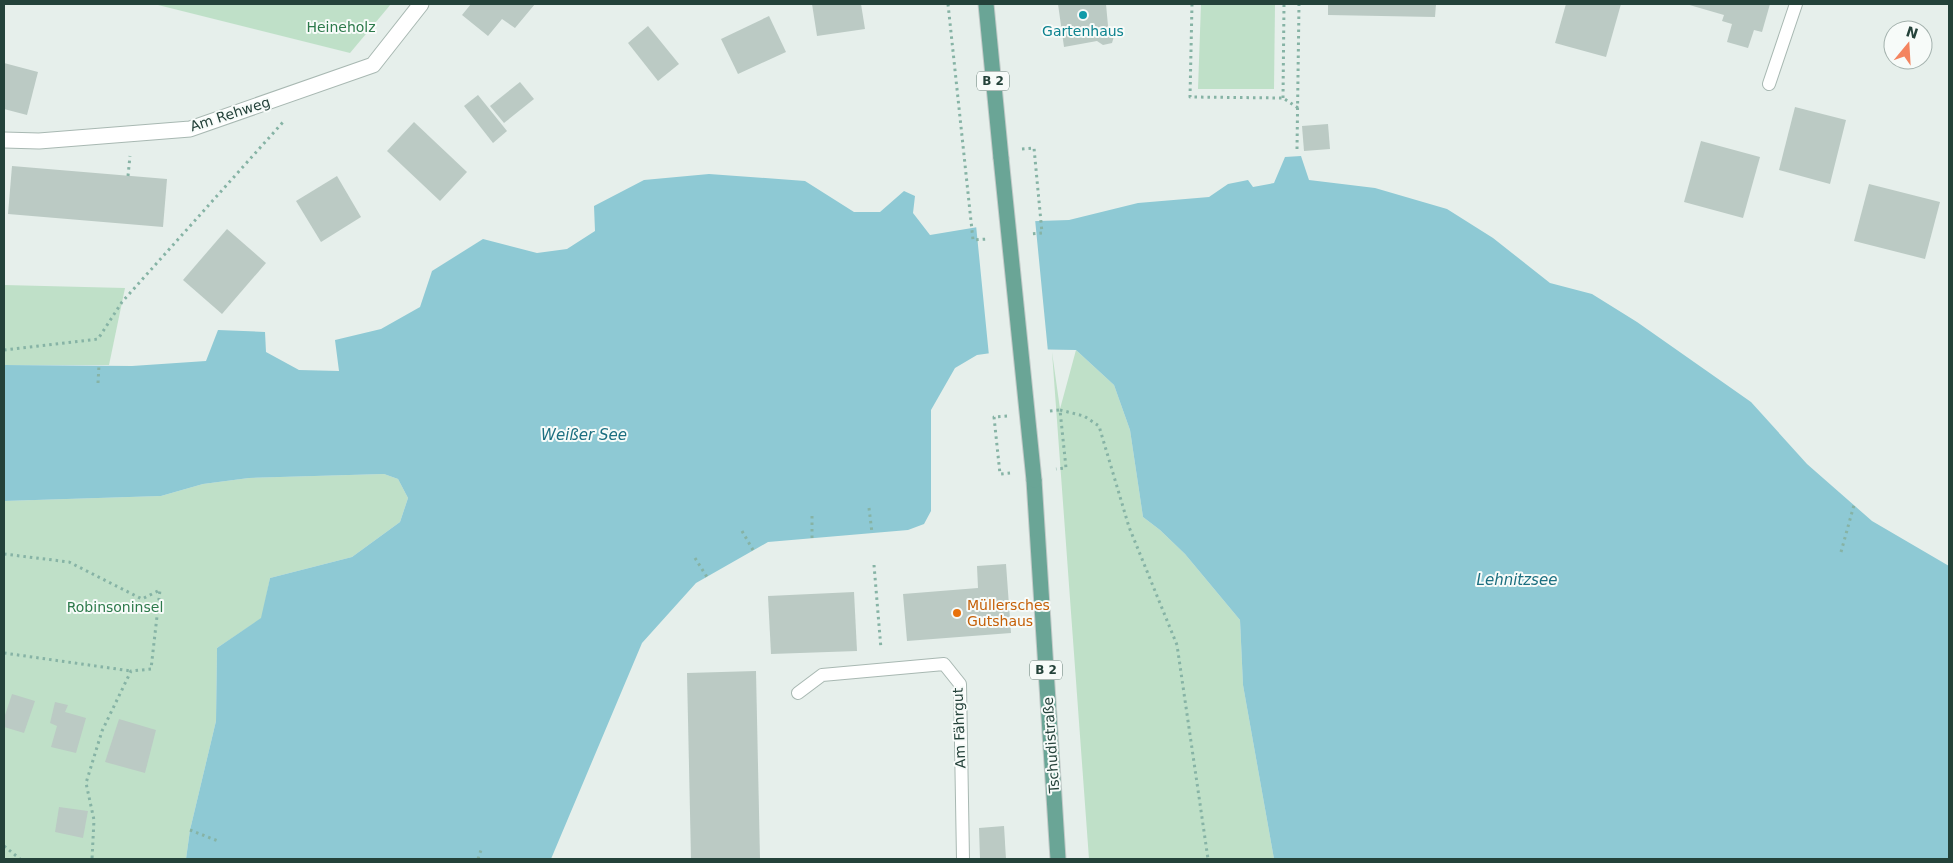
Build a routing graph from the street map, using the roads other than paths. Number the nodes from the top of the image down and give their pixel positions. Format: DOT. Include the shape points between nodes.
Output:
graph roads {
  1 [pos="421,4"];
  2 [pos="986,4"];
  3 [pos="1796,4"];
  4 [pos="1769,84"];
  5 [pos="4,140"];
  6 [pos="798,693"];
  7 [pos="963,859"];
  8 [pos="1058,859"];
  1 -- 5 [label="street, Am Rehweg" via="373,65 190,129 39,141"];
  2 -- 8 [label="main road, Tschudistraße / B 2, bridge" via="1034,480"];
  3 -- 4 [label="lane"];
  6 -- 7 [label="lane, Am Fährgut" via="822,675 944,664 960,684"];
}
